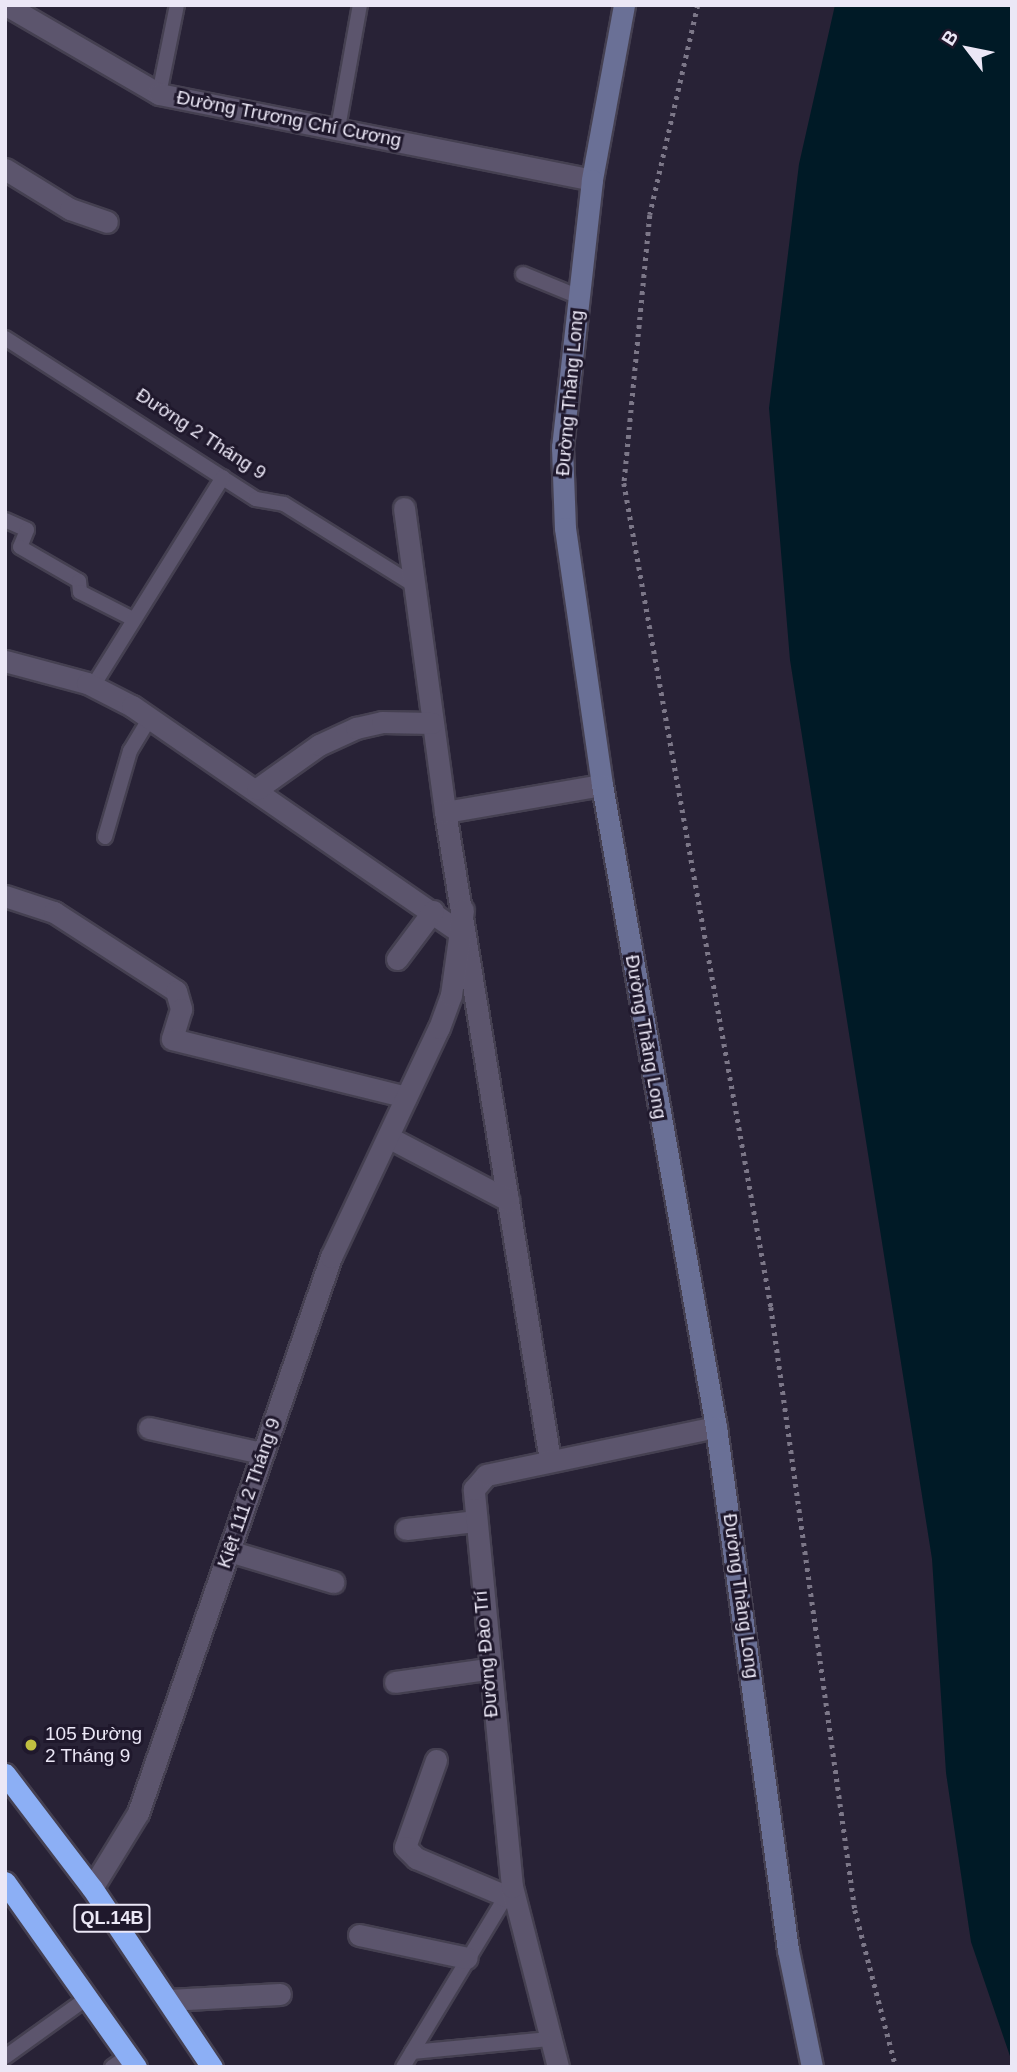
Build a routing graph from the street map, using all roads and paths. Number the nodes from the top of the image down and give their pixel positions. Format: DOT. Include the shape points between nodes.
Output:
graph roads {
  1 [pos="6,5"];
  2 [pos="177,5"];
  3 [pos="360,5"];
  4 [pos="624,5"];
  5 [pos="698,5"];
  6 [pos="159,94"];
  7 [pos="338,128"];
  8 [pos="5,169"];
  9 [pos="592,180"];
  10 [pos="107,222"];
  11 [pos="523,274"];
  12 [pos="579,297"];
  13 [pos="5,338"];
  14 [pos="223,477"];
  15 [pos="404,508"];
  16 [pos="5,520"];
  17 [pos="411,583"];
  18 [pos="131,618"];
  19 [pos="5,661"];
  20 [pos="93,686"];
  21 [pos="149,718"];
  22 [pos="432,723"];
  23 [pos="602,785"];
  24 [pos="257,789"];
  25 [pos="445,812"];
  26 [pos="105,837"];
  27 [pos="5,896"];
  28 [pos="463,910"];
  29 [pos="433,911"];
  30 [pos="458,931"];
  31 [pos="397,959"];
  32 [pos="406,1097"];
  33 [pos="388,1137"];
  34 [pos="508,1200"];
  35 [pos="716,1427"];
  36 [pos="149,1428"];
  37 [pos="262,1453"];
  38 [pos="551,1460"];
  39 [pos="475,1521"];
  40 [pos="406,1529"];
  41 [pos="229,1551"];
  42 [pos="333,1582"];
  43 [pos="486,1669"];
  44 [pos="395,1682"];
  45 [pos="436,1760"];
  46 [pos="5,1774"];
  47 [pos="5,1882"];
  48 [pos="92,1888"];
  49 [pos="509,1891"];
  50 [pos="359,1935"];
  51 [pos="467,1958"];
  52 [pos="280,1994"];
  53 [pos="87,1998"];
  54 [pos="168,2000"];
  55 [pos="549,2039"];
  56 [pos="412,2052"];
  57 [pos="5,2057"];
  58 [pos="126,2063"];
  59 [pos="212,2067"];
  60 [pos="403,2067"];
  61 [pos="558,2067"];
  62 [pos="812,2067"];
  63 [pos="897,2067"];
  1 -- 6 [label="street, Đường Trương Chí Cương"];
  2 -- 6 [label="lane"];
  3 -- 7 [label="lane"];
  4 -- 9 [label="street, Đường Thăng Long"];
  5 -- 63 [label="path" via="650,215 624,484 771,1307 855,1910"];
  6 -- 7 [label="street, Đường Trương Chí Cương"];
  7 -- 9 [label="street, Đường Trương Chí Cương"];
  8 -- 10 [label="street" via="70,209"];
  9 -- 12 [label="street, Đường Thăng Long"];
  11 -- 12 [label="lane"];
  12 -- 23 [label="street, Đường Thăng Long" via="561,477"];
  13 -- 14 [label="lane, Đường 2 Tháng 9"];
  14 -- 17 [label="lane, Đường 2 Tháng 9" via="256,499 284,504"];
  14 -- 18 [label="lane"];
  15 -- 17 [label="street"];
  16 -- 18 [label="lane" via="27,530 20,547 79,581 80,592"];
  17 -- 22 [label="street"];
  18 -- 20 [label="lane"];
  19 -- 20 [label="street"];
  20 -- 21 [label="street"];
  21 -- 24 [label="street"];
  21 -- 26 [label="lane" via="130,751"];
  22 -- 24 [label="street" via="382,722 356,728 318,745"];
  22 -- 25 [label="street"];
  23 -- 25 [label="street"];
  23 -- 35 [label="street, Đường Thăng Long"];
  24 -- 29 [label="street"];
  25 -- 28 [label="street"];
  27 -- 32 [label="street" via="54,912 176,990 181,1009 172,1039"];
  28 -- 30 [label="street, Kiệt 111 2 Tháng 9"];
  28 -- 34 [label="street"];
  29 -- 30 [label="street"];
  29 -- 31 [label="street"];
  30 -- 32 [label="street, Kiệt 111 2 Tháng 9" via="451,995"];
  32 -- 33 [label="street, Kiệt 111 2 Tháng 9"];
  33 -- 34 [label="street"];
  33 -- 37 [label="street, Kiệt 111 2 Tháng 9" via="331,1257"];
  34 -- 38 [label="street"];
  35 -- 38 [label="street, Đường Đào Trí"];
  35 -- 62 [label="street, Đường Thăng Long" via="788,1950"];
  36 -- 37 [label="street"];
  37 -- 41 [label="street, Kiệt 111 2 Tháng 9"];
  38 -- 39 [label="street, Đường Đào Trí" via="479,1480"];
  39 -- 40 [label="street"];
  39 -- 43 [label="street, Đường Đào Trí"];
  41 -- 42 [label="street"];
  41 -- 48 [label="street, Kiệt 111 2 Tháng 9" via="138,1813"];
  43 -- 44 [label="street"];
  43 -- 49 [label="street, Đường Đào Trí"];
  45 -- 49 [label="street" via="405,1847 416,1858"];
  46 -- 48 [label="highway, QL.14B"];
  47 -- 53 [label="highway, QL.14B"];
  48 -- 54 [label="highway, QL.14B"];
  49 -- 51 [label="lane"];
  49 -- 55 [label="street, Đường Đào Trí"];
  50 -- 51 [label="street"];
  51 -- 56 [label="lane"];
  52 -- 54 [label="street"];
  53 -- 57 [label="lane"];
  53 -- 58 [label="highway, QL.14B"];
  54 -- 59 [label="highway, QL.14B"];
  55 -- 56 [label="lane"];
  55 -- 61 [label="street, Đường Đào Trí"];
  56 -- 60 [label="lane"];
}
